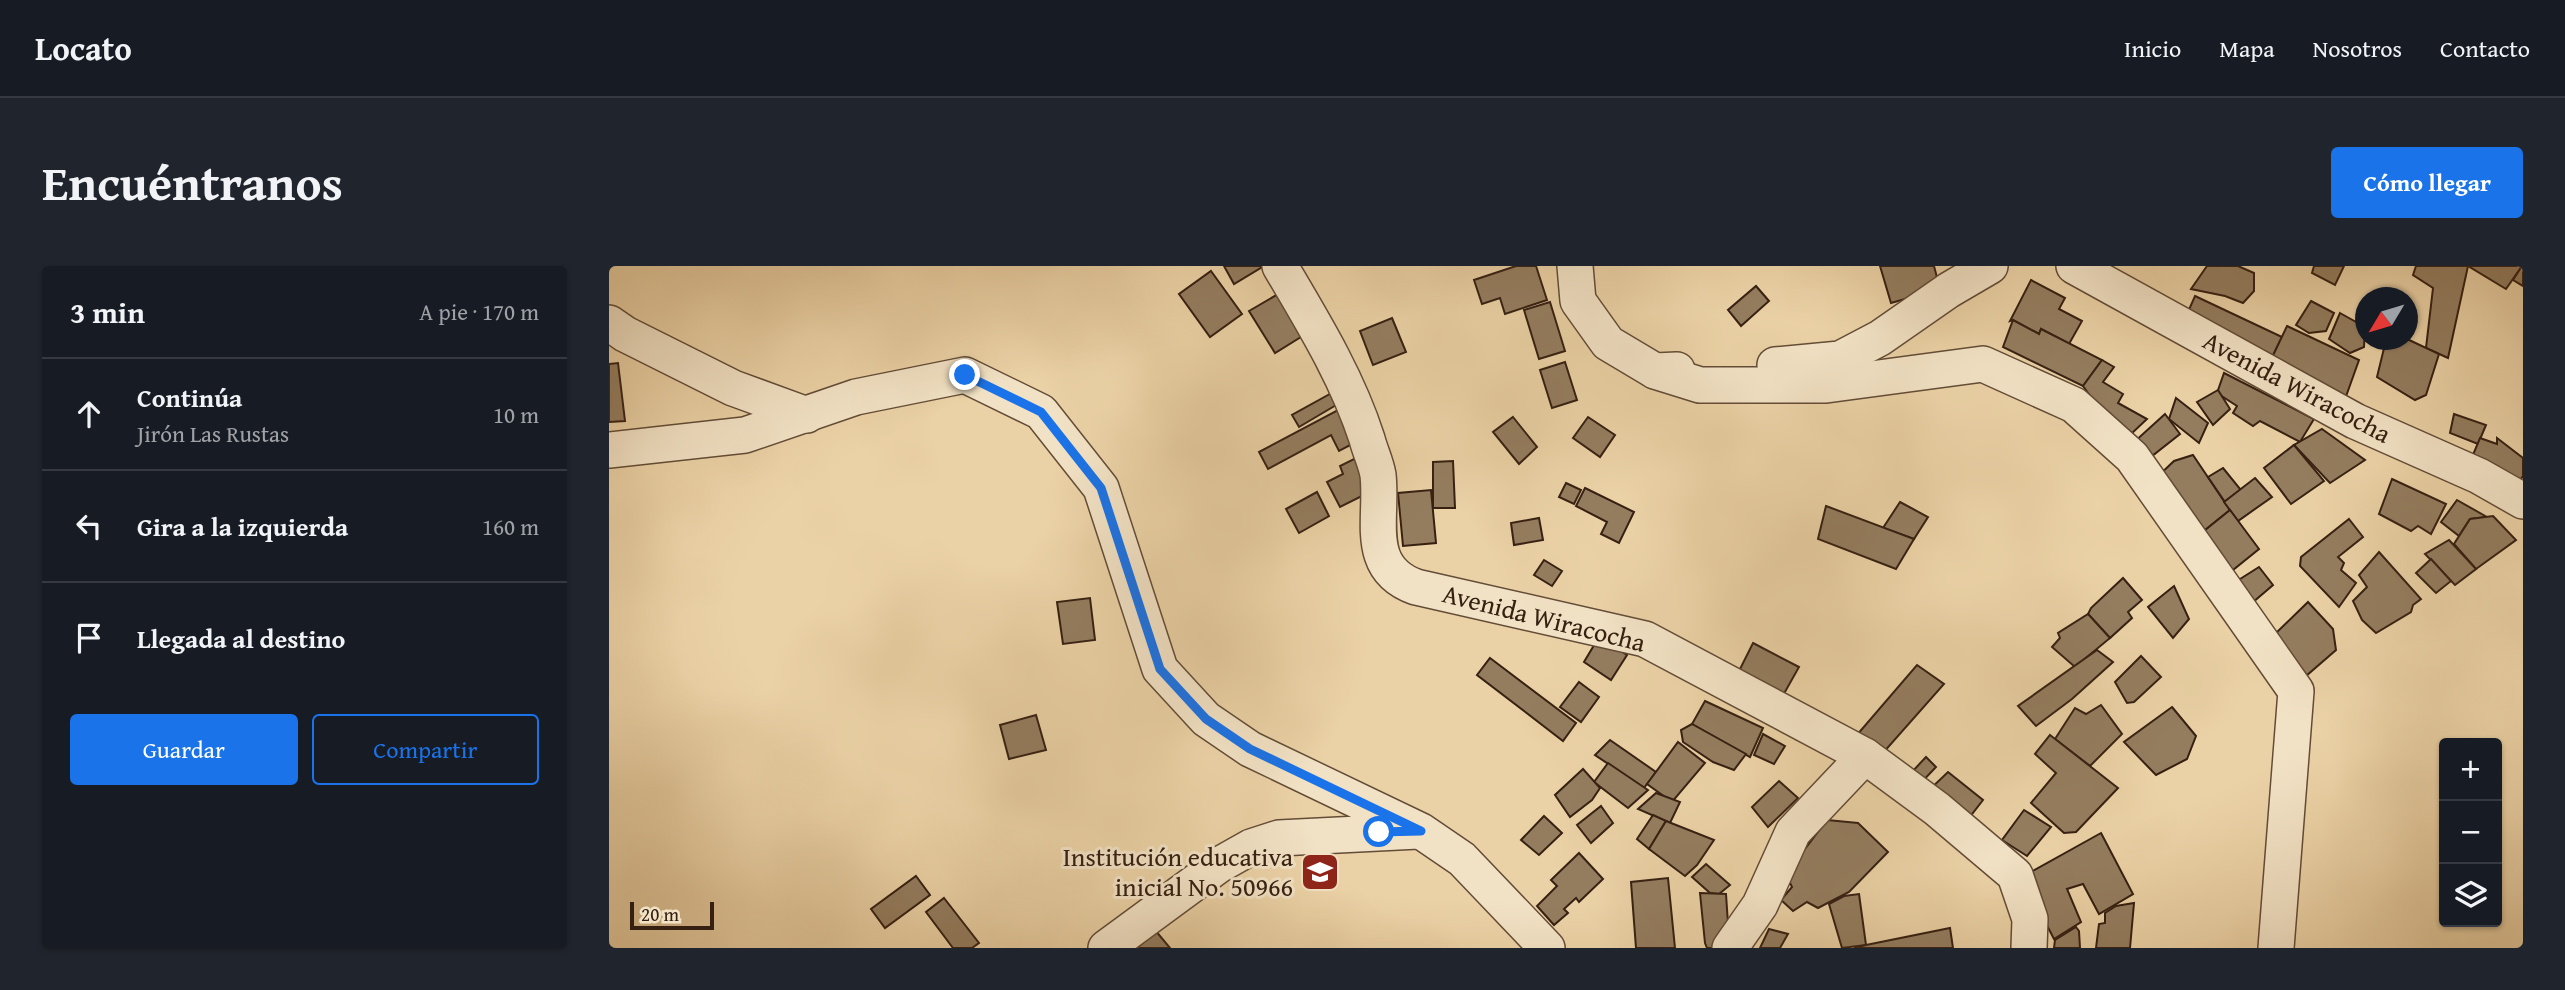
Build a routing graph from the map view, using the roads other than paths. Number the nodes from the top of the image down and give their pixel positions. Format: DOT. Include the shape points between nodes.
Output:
graph roads {
  1 [pos="1280,266"];
  2 [pos="1575,266"];
  3 [pos="1990,266"];
  4 [pos="2074,266"];
  5 [pos="609,323"];
  6 [pos="1655,371"];
  7 [pos="807,415"];
  8 [pos="609,450"];
  9 [pos="2523,501"];
  10 [pos="1865,755"];
  11 [pos="1421,831"];
  12 [pos="1106,948"];
  13 [pos="1548,948"];
  14 [pos="1730,948"];
  15 [pos="2029,948"];
  16 [pos="2276,948"];
  1 -- 10 [label="street, Avenida Wiracocha" via="1335,360 1358,410 1378,474 1378,536 1387,568 1401,581 1645,639"];
  2 -- 6 [label="street" via="1578,301 1608,343"];
  3 -- 6 [label="street" via="1840,359"];
  4 -- 9 [label="street, Avenida Wiracocha" via="2355,421 2479,476"];
  5 -- 7 [label="street" via="733,388"];
  6 -- 16 [label="street" via="1700,385 1826,385 1983,364 2074,405 2132,457 2296,691"];
  7 -- 8 [label="street" via="744,435"];
  7 -- 11 [label="street" via="856,397 965,375 1041,412 1101,488 1160,669 1206,719 1250,749"];
  10 -- 14 [label="street" via="1793,832 1760,905"];
  10 -- 15 [label="street, Avenida Wiracocha" via="2014,875 2030,919"];
  11 -- 12 [label="street" via="1279,838 1251,847"];
  11 -- 13 [label="street" via="1462,859"];
}
